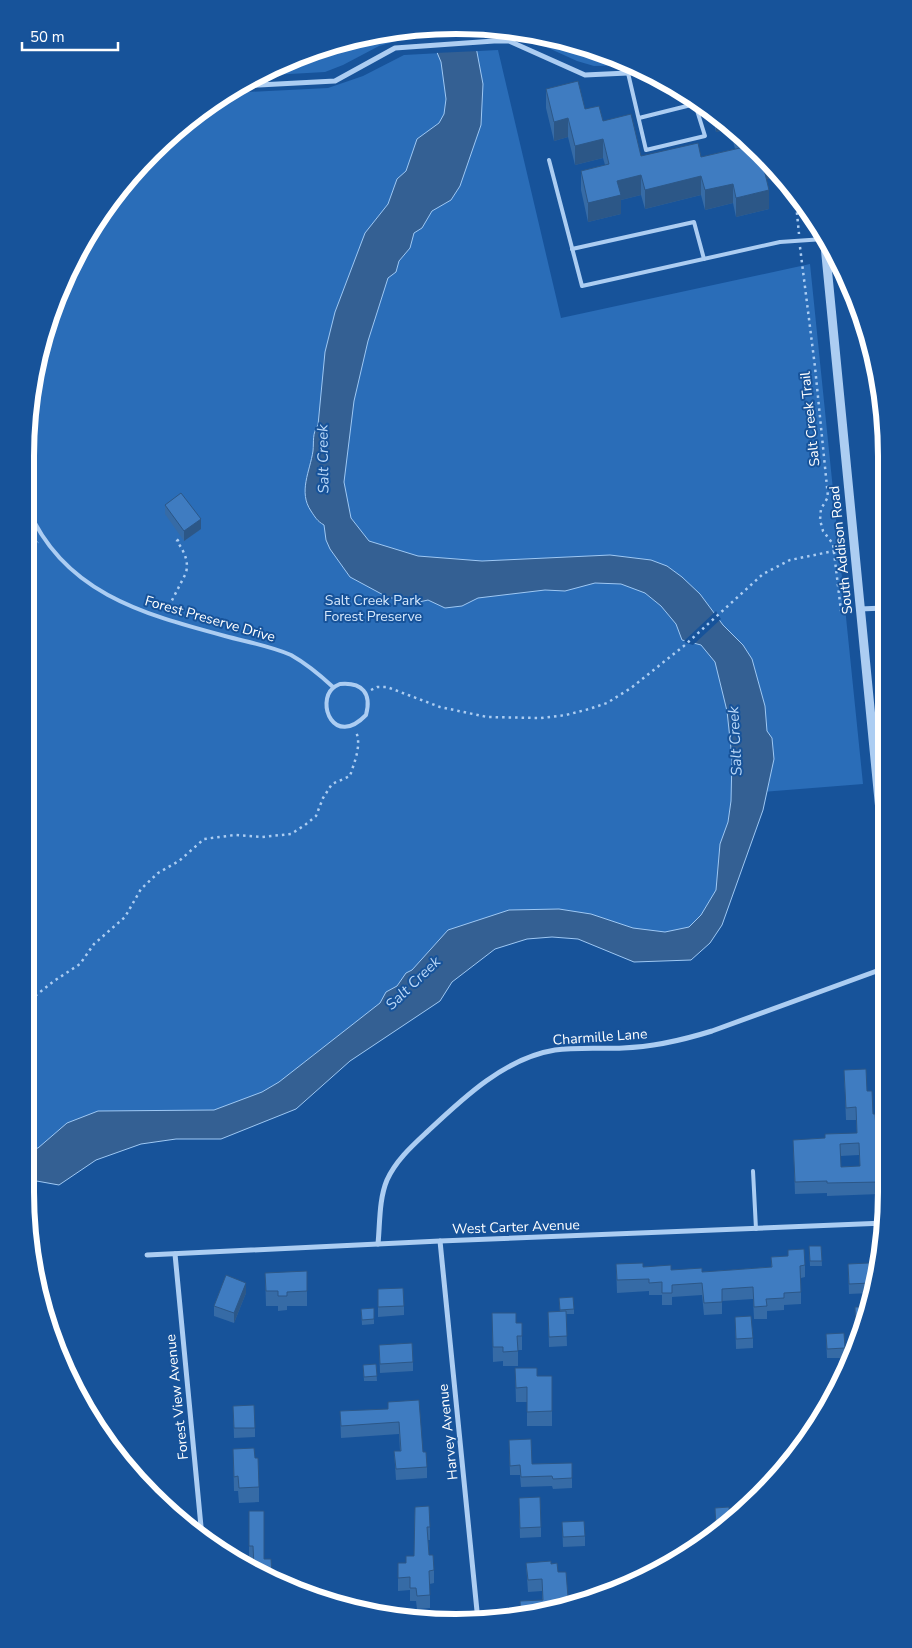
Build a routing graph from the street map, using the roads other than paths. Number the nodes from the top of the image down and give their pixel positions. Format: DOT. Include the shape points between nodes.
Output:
graph roads {
  1 [pos="628,73"];
  2 [pos="633,73"];
  3 [pos="254,85"];
  4 [pos="691,105"];
  5 [pos="697,109"];
  6 [pos="639,118"];
  7 [pos="549,160"];
  8 [pos="817,238"];
  9 [pos="572,249"];
  10 [pos="825,251"];
  11 [pos="704,259"];
  12 [pos="34,520"];
  13 [pos="878,608"];
  14 [pos="860,609"];
  15 [pos="333,688"];
  16 [pos="878,769"];
  17 [pos="878,971"];
  18 [pos="753,1171"];
  19 [pos="877,1224"];
  20 [pos="756,1229"];
  21 [pos="440,1241"];
  22 [pos="378,1244"];
  23 [pos="175,1254"];
  24 [pos="147,1255"];
  25 [pos="201,1529"];
  26 [pos="477,1613"];
  1 -- 2 [label="street"];
  1 -- 3 [label="street" via="585,75 509,41 494,41 395,48 335,81"];
  1 -- 6 [label="lane"];
  4 -- 6 [label="lane"];
  5 -- 6 [label="lane" via="705,136 646,150"];
  7 -- 9 [label="lane"];
  8 -- 11 [label="lane" via="780,242"];
  9 -- 11 [label="lane" via="694,222"];
  9 -- 11 [label="lane" via="582,286"];
  10 -- 14 [label="street, South Addison Road"];
  12 -- 15 [label="lane, Forest Preserve Drive" via="44,540 61,560 83,579 119,601 163,619 289,655 313,669"];
  13 -- 14 [label="street"];
  14 -- 16 [label="street, South Addison Road"];
  15 -- 15 [label="lane" via="326,705 332,722 338,727 353,726 366,715 368,701 365,692 354,684 340,684"];
  17 -- 22 [label="street, Charmille Lane" via="692,1037 631,1048 554,1050 503,1070 445,1115 394,1168 383,1195"];
  18 -- 20 [label="lane"];
  19 -- 20 [label="street, West Carter Avenue"];
  20 -- 21 [label="street, West Carter Avenue"];
  21 -- 22 [label="street, West Carter Avenue"];
  21 -- 26 [label="street, Harvey Avenue"];
  22 -- 23 [label="street, West Carter Avenue"];
  23 -- 24 [label="street, West Carter Avenue"];
  23 -- 25 [label="street, Forest View Avenue"];
}
